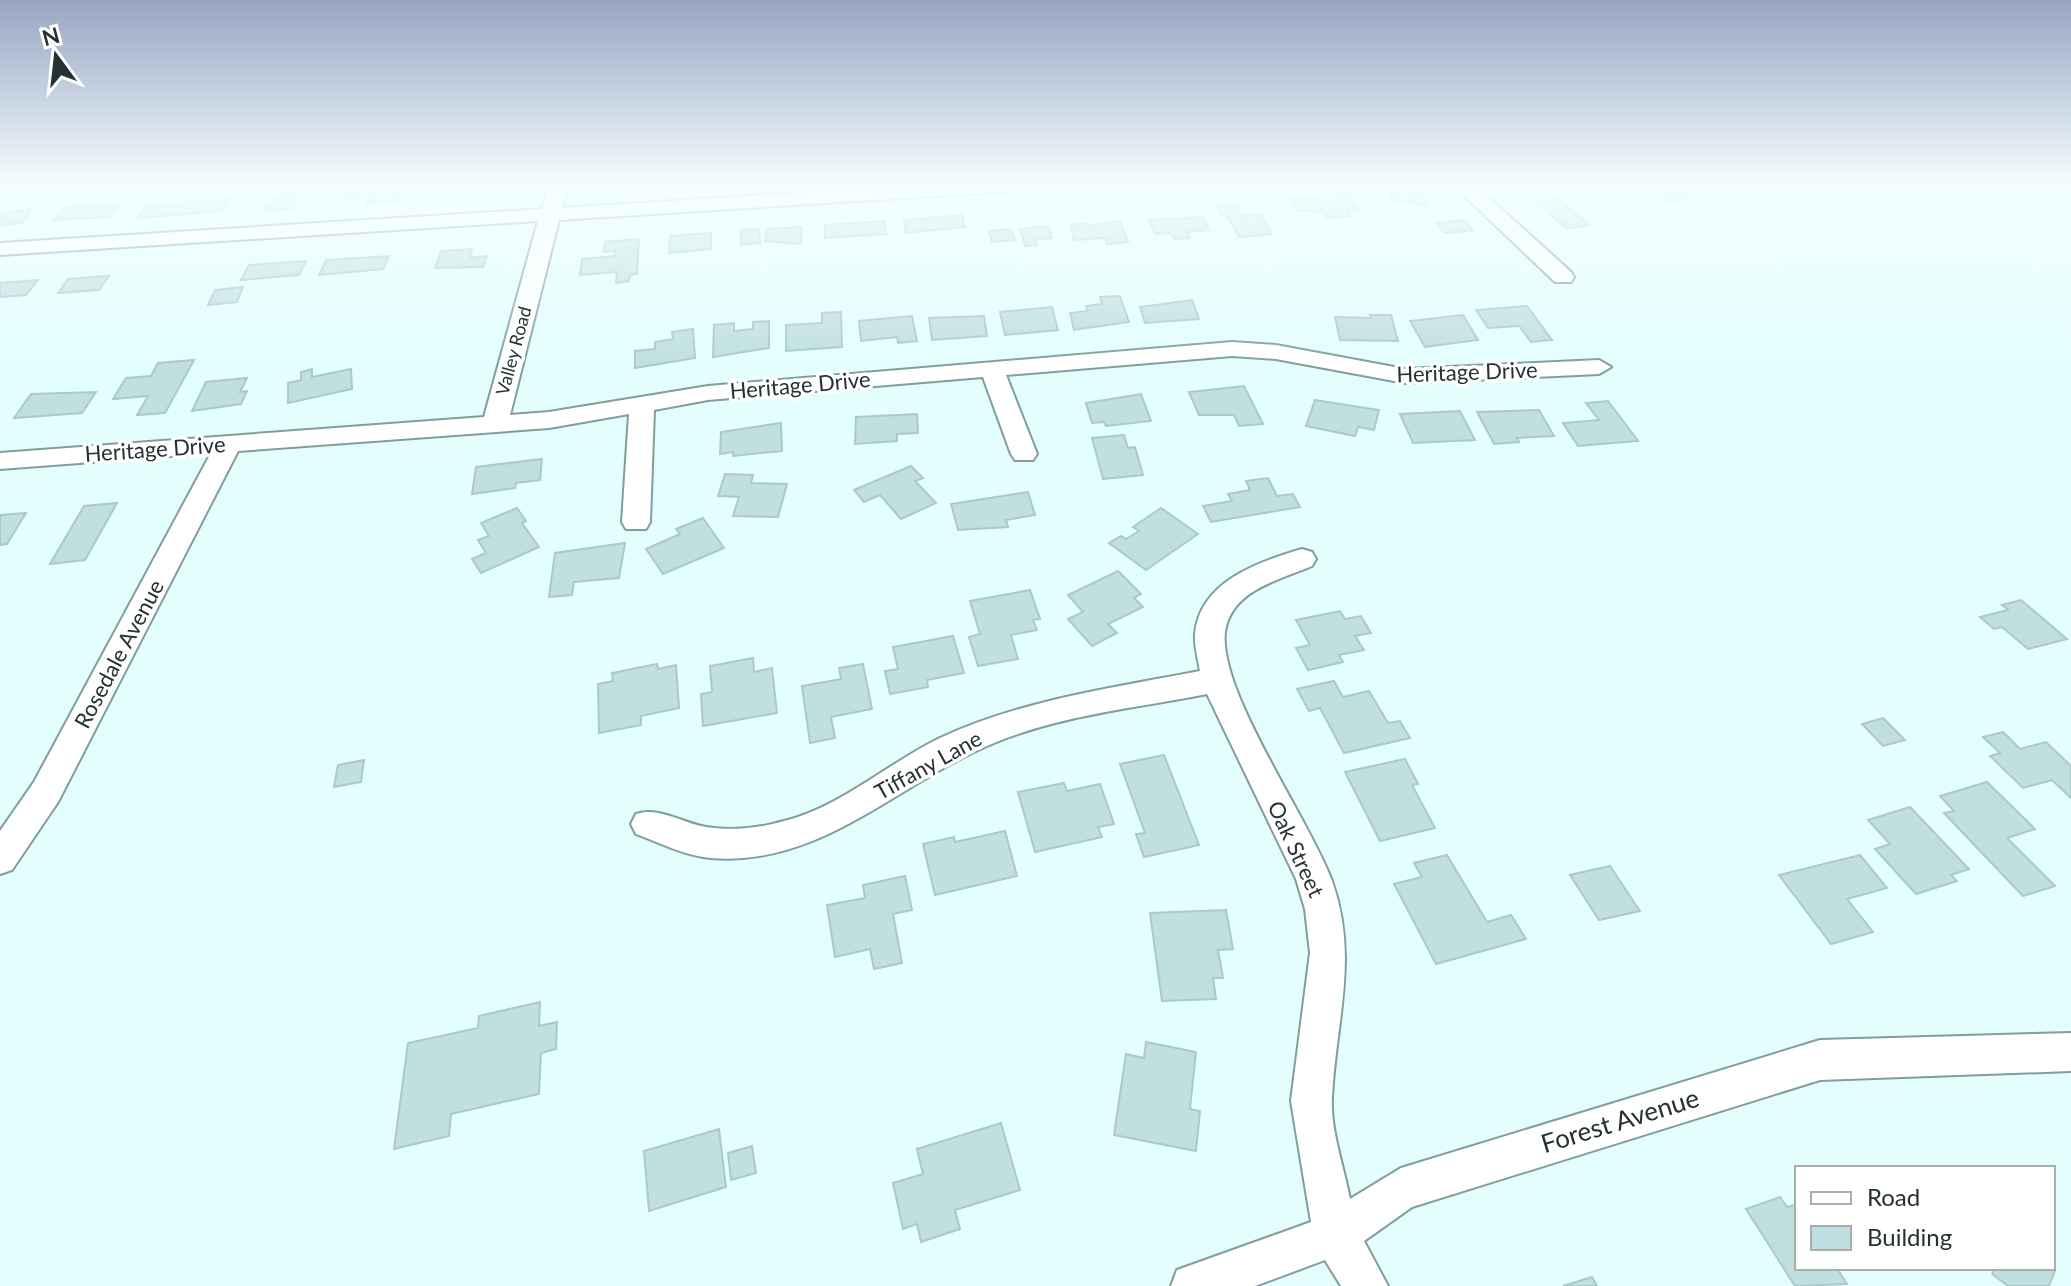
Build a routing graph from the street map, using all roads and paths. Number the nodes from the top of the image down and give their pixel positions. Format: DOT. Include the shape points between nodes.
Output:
graph roads {
  1 [pos="63,245"];
  2 [pos="543,245"];
  3 [pos="1528,245"];
  4 [pos="0,249"];
  5 [pos="1563,277"];
  6 [pos="1599,367"];
  7 [pos="992,370"];
  8 [pos="642,404"];
  9 [pos="495,424"];
  10 [pos="229,444"];
  11 [pos="1024,454"];
  12 [pos="0,461"];
  13 [pos="636,522"];
  14 [pos="1302,559"];
  15 [pos="1216,680"];
  16 [pos="648,824"];
  17 [pos="0,859"];
  18 [pos="2071,1052"];
  19 [pos="1335,1235"];
  20 [pos="1193,1286"];
  21 [pos="1366,1286"];
  1 -- 4 [label="street"];
  2 -- 9 [label="street, Valley Road"];
  3 -- 5 [label="street"];
  6 -- 7 [label="street, Heritage Drive" via="1405,376 1246,349"];
  7 -- 8 [label="street, Heritage Drive" via="708,393"];
  7 -- 11 [label="street"];
  8 -- 9 [label="street, Heritage Drive"];
  8 -- 13 [label="street"];
  9 -- 10 [label="street, Heritage Drive"];
  10 -- 12 [label="street, Heritage Drive"];
  10 -- 17 [label="street, Rosedale Avenue" via="46,792"];
  14 -- 15 [label="street, Oak Street" via="1239,585 1217,608 1210,634"];
  15 -- 16 [label="street, Tiffany Lane" via="1022,720 981,734 819,827 789,838 710,843"];
  15 -- 19 [label="street, Oak Street" via="1313,878 1323,909 1329,953 1311,1101"];
  18 -- 19 [label="street, Forest Avenue" via="1820,1060 1401,1189"];
  19 -- 20 [label="street, Forest Avenue"];
  19 -- 21 [label="street, Oak Street"];
}
